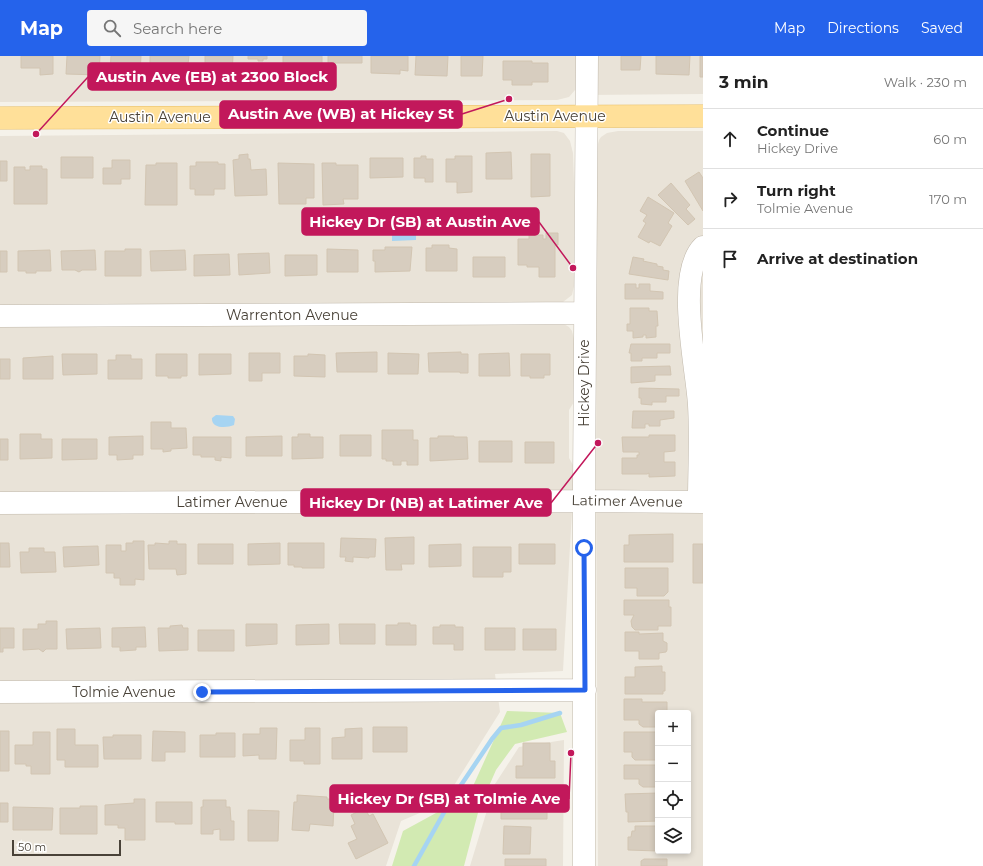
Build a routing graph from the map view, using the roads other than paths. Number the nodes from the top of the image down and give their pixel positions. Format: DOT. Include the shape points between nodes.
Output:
graph roads {
  1 [pos="587,56"];
  2 [pos="586,116"];
  3 [pos="703,116"];
  4 [pos="0,118"];
  5 [pos="703,247"];
  6 [pos="584,313"];
  7 [pos="0,316"];
  8 [pos="584,500"];
  9 [pos="701,502"];
  10 [pos="0,503"];
  11 [pos="585,690"];
  12 [pos="0,692"];
  13 [pos="584,866"];
  1 -- 2 [label="street, Hickey Drive"];
  2 -- 3 [label="main road, Austin Avenue"];
  2 -- 4 [label="main road, Austin Avenue"];
  2 -- 6 [label="street, Hickey Drive"];
  5 -- 9 [label="street" via="694,261 690,292 691,341 699,406"];
  6 -- 7 [label="street, Warrenton Avenue"];
  6 -- 8 [label="street, Hickey Drive"];
  8 -- 9 [label="street, Latimer Avenue"];
  8 -- 10 [label="street, Latimer Avenue"];
  8 -- 11 [label="street, Hickey Drive"];
  11 -- 12 [label="street, Tolmie Avenue"];
  11 -- 13 [label="street, Hickey Drive"];
}
